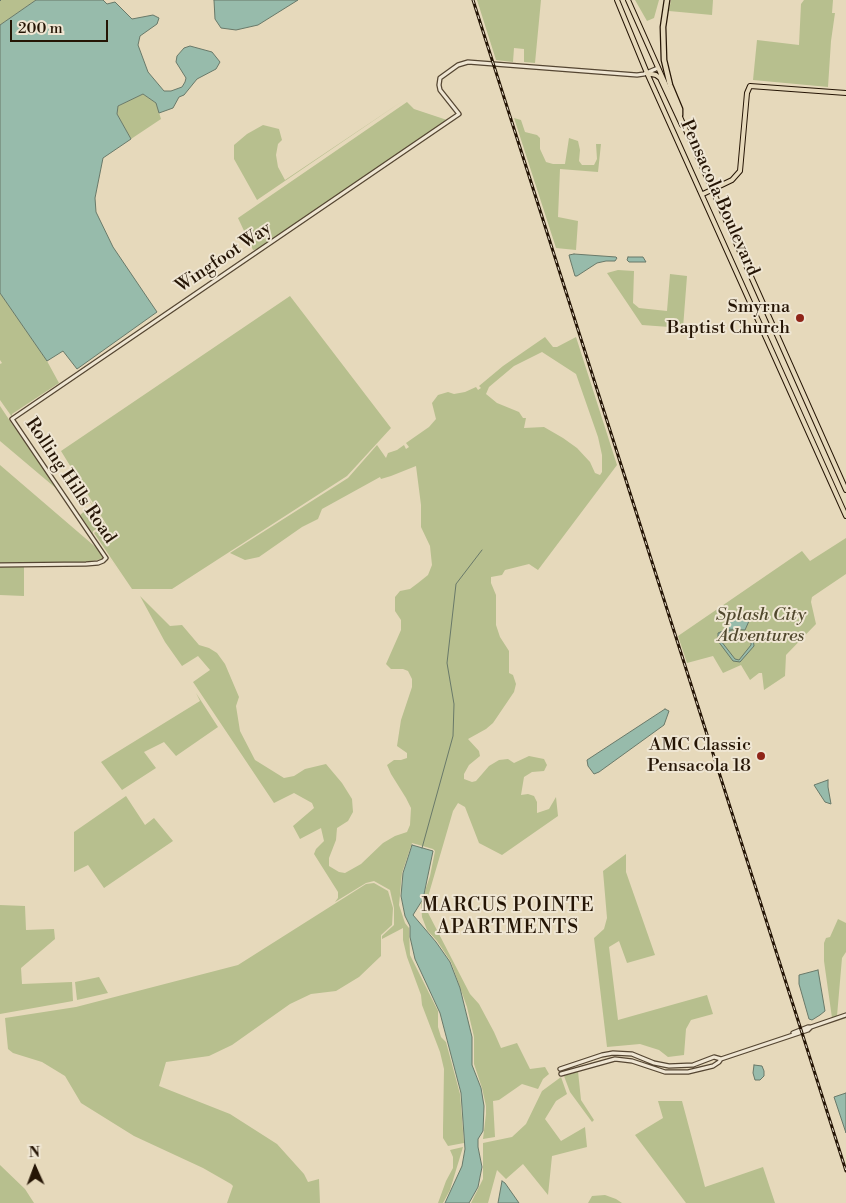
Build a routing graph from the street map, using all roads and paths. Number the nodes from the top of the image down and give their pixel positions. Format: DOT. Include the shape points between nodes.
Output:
graph roads {
  1 [pos="617,0"];
  2 [pos="628,0"];
  3 [pos="667,0"];
  4 [pos="658,68"];
  5 [pos="648,73"];
  6 [pos="846,94"];
  7 [pos="452,106"];
  8 [pos="678,116"];
  9 [pos="669,119"];
  10 [pos="452,120"];
  11 [pos="713,189"];
  12 [pos="703,194"];
  13 [pos="775,331"];
  14 [pos="765,335"];
  15 [pos="793,370"];
  16 [pos="783,375"];
  17 [pos="12,420"];
  18 [pos="825,441"];
  19 [pos="815,445"];
  20 [pos="846,490"];
  21 [pos="846,516"];
  22 [pos="0,564"];
  23 [pos="846,1015"];
  24 [pos="721,1059"];
  25 [pos="560,1069"];
  26 [pos="561,1074"];
  1 -- 5 [label="main road, Pensacola Boulevard"];
  2 -- 4 [label="main road, Pensacola Boulevard"];
  3 -- 8 [label="highway" via="664,60 680,108"];
  4 -- 5 [label="street"];
  4 -- 8 [label="main road, Pensacola Boulevard"];
  5 -- 7 [label="street" via="637,75 468,62 440,78 440,90"];
  5 -- 8 [label="main road" via="660,78"];
  5 -- 9 [label="main road, Pensacola Boulevard"];
  6 -- 11 [label="main road" via="750,86 740,171 731,181"];
  7 -- 10 [label="street"];
  7 -- 10 [label="street, Wingfoot Way" via="459,114"];
  8 -- 9 [label="main road"];
  8 -- 11 [label="main road, Pensacola Boulevard"];
  9 -- 12 [label="main road, Pensacola Boulevard"];
  10 -- 17 [label="street, Wingfoot Way"];
  11 -- 12 [label="main road"];
  11 -- 13 [label="main road, Pensacola Boulevard"];
  12 -- 14 [label="main road, Pensacola Boulevard"];
  13 -- 14 [label="main road"];
  13 -- 15 [label="main road, Pensacola Boulevard"];
  14 -- 16 [label="main road, Pensacola Boulevard"];
  15 -- 16 [label="main road"];
  15 -- 18 [label="main road, Pensacola Boulevard"];
  16 -- 19 [label="main road, Pensacola Boulevard"];
  17 -- 22 [label="street, Rolling Hills Road" via="106,558 86,564"];
  18 -- 19 [label="main road"];
  18 -- 20 [label="main road, Pensacola Boulevard"];
  19 -- 21 [label="main road, Pensacola Boulevard"];
  23 -- 24 [label="street"];
  24 -- 25 [label="street" via="714,1057 693,1065 669,1066 632,1054 613,1053"];
  24 -- 26 [label="street" via="713,1066 673,1073 615,1059"];
}
